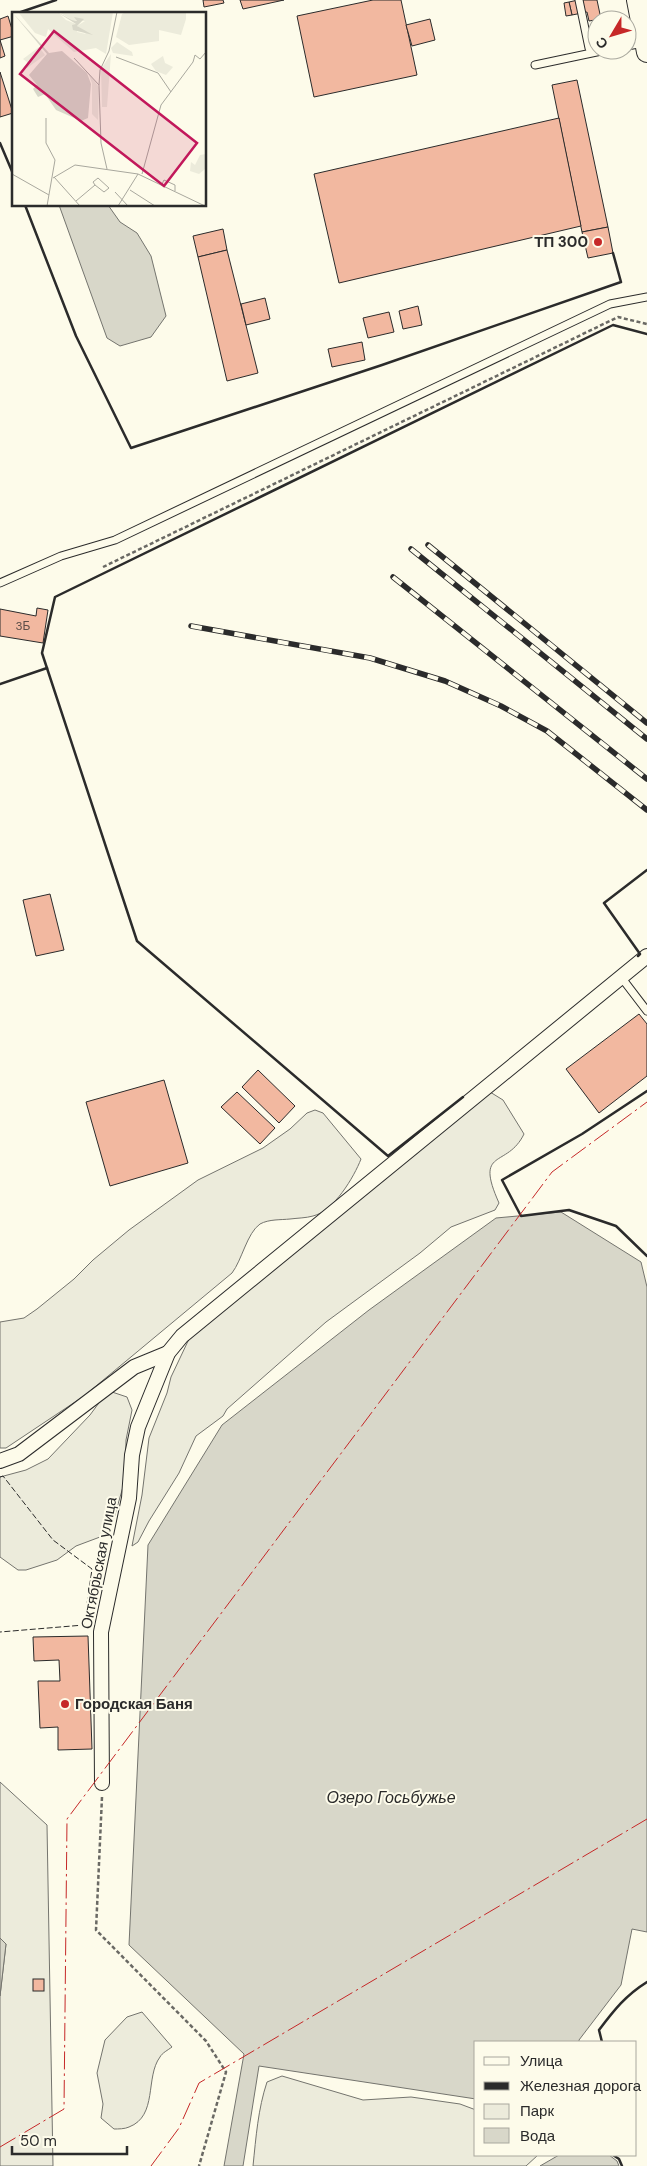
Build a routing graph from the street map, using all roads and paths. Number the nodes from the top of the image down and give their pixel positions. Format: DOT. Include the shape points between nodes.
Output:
graph roads {
  1 [pos="579,0"];
  2 [pos="637,0"];
  3 [pos="587,38"];
  4 [pos="638,43"];
  5 [pos="587,54"];
  6 [pos="535,65"];
  7 [pos="647,297"];
  8 [pos="647,324"];
  9 [pos="104,567"];
  10 [pos="0,582"];
  11 [pos="647,956"];
  12 [pos="621,977"];
  13 [pos="647,1011"];
  14 [pos="168,1352"];
  15 [pos="0,1461"];
  16 [pos="102,1783"];
  17 [pos="199,2166"];
  1 -- 3 [label="lane"];
  2 -- 4 [label="street"];
  5 -- 6 [label="lane"];
  7 -- 10 [label="lane" via="610,304 115,540 60,556"];
  8 -- 9 [label="path" via="618,317"];
  11 -- 12 [label="street"];
  12 -- 13 [label="lane"];
  12 -- 14 [label="street" via="182,1336"];
  14 -- 15 [label="street" via="134,1367 19,1454"];
  14 -- 16 [label="street, Октябрьская улица" via="138,1427 129,1498 101,1632"];
  16 -- 17 [label="path" via="96,1930 206,2041 226,2072"];
}
